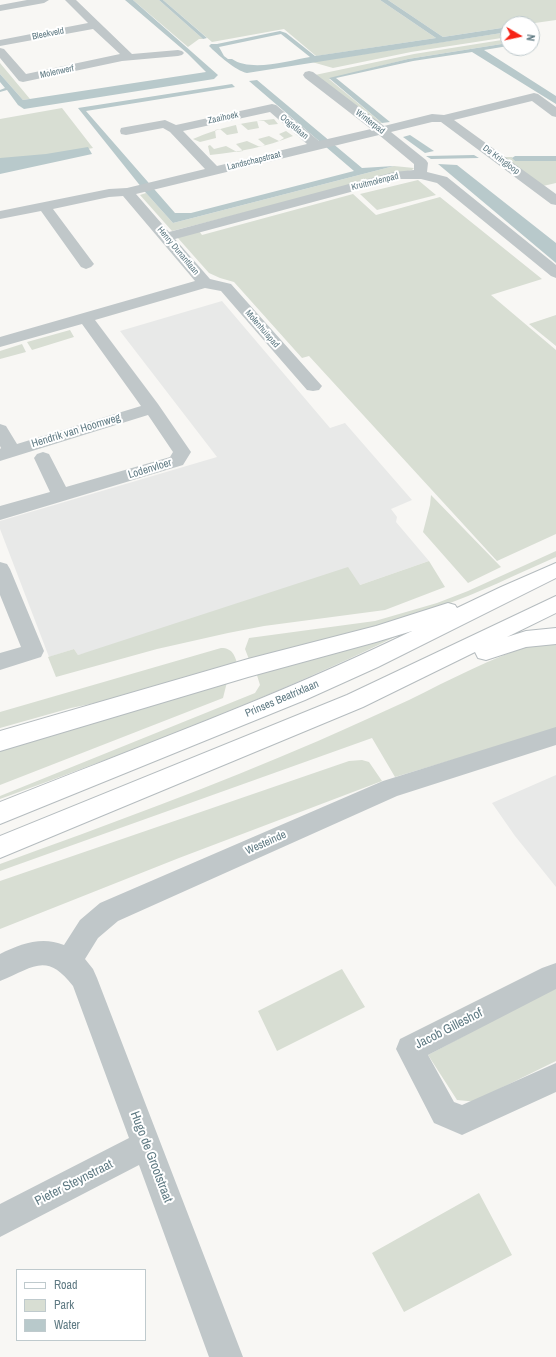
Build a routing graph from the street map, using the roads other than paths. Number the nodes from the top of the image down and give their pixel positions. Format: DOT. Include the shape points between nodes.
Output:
graph roads {
  1 [pos="44,0"];
  2 [pos="70,0"];
  3 [pos="0,8"];
  4 [pos="96,25"];
  5 [pos="0,43"];
  6 [pos="0,51"];
  7 [pos="178,53"];
  8 [pos="125,58"];
  9 [pos="310,75"];
  10 [pos="272,108"];
  11 [pos="556,113"];
  12 [pos="444,119"];
  13 [pos="174,129"];
  14 [pos="381,130"];
  15 [pos="126,131"];
  16 [pos="319,145"];
  17 [pos="214,171"];
  18 [pos="420,174"];
  19 [pos="140,189"];
  20 [pos="556,201"];
  21 [pos="44,206"];
  22 [pos="0,215"];
  23 [pos="166,237"];
  24 [pos="86,264"];
  25 [pos="556,273"];
  26 [pos="205,283"];
  27 [pos="85,317"];
  28 [pos="0,342"];
  29 [pos="313,386"];
  30 [pos="152,408"];
  31 [pos="0,430"];
  32 [pos="6,453"];
  33 [pos="43,458"];
  34 [pos="61,496"];
  35 [pos="0,513"];
  36 [pos="0,568"];
  37 [pos="556,570"];
  38 [pos="508,592"];
  39 [pos="556,604"];
  40 [pos="556,636"];
  41 [pos="0,662"];
  42 [pos="355,701"];
  43 [pos="556,736"];
  44 [pos="0,741"];
  45 [pos="0,813"];
  46 [pos="0,847"];
  47 [pos="68,961"];
  48 [pos="0,968"];
  49 [pos="556,976"];
  50 [pos="556,1077"];
  51 [pos="147,1145"];
  52 [pos="0,1221"];
  53 [pos="226,1357"];
  1 -- 3 [label="street"];
  2 -- 4 [label="street"];
  4 -- 5 [label="street, Bleekveld"];
  4 -- 8 [label="street" via="128,56"];
  6 -- 8 [label="street, Molenwerf" via="23,78"];
  7 -- 8 [label="street, Molenwerf"];
  9 -- 14 [label="street, Winterpad"];
  10 -- 13 [label="street, Zaaihoek"];
  10 -- 16 [label="street, Oogstlaan"];
  11 -- 12 [label="street" via="534,98"];
  12 -- 14 [label="street" via="432,118"];
  12 -- 20 [label="street, De Kringloop"];
  13 -- 15 [label="street, Zaaihoek" via="165,124"];
  13 -- 17 [label="street"];
  14 -- 16 [label="street, Landschapstraat"];
  14 -- 18 [label="street, Winterpad" via="421,163"];
  16 -- 17 [label="street, Landschapstraat"];
  17 -- 19 [label="street, Landschapstraat"];
  18 -- 23 [label="street, Kruitmolenpad" via="399,175"];
  18 -- 25 [label="street, Kruitmolenpad" via="442,180"];
  19 -- 21 [label="street"];
  19 -- 23 [label="street, Henry Dunantlaan"];
  21 -- 22 [label="street"];
  21 -- 24 [label="street"];
  23 -- 26 [label="street, Henry Dunantlaan"];
  26 -- 27 [label="street, Henry Dunantlaan"];
  26 -- 29 [label="street, Molenhuispad" via="226,288"];
  27 -- 28 [label="street, Henry Dunantlaan"];
  27 -- 30 [label="street, Lodenvloer"];
  30 -- 32 [label="street, Hendrik van Hoornweg"];
  30 -- 34 [label="street, Lodenvloer" via="182,452 177,461"];
  31 -- 32 [label="street"];
  33 -- 34 [label="street"];
  34 -- 35 [label="street, Lodenvloer"];
  36 -- 41 [label="street" via="33,651"];
  37 -- 38 [label="main road, Prinses Beatrixlaan"];
  38 -- 44 [label="main road" via="376,634 248,668"];
  38 -- 45 [label="main road, Prinses Beatrixlaan" via="370,661 297,694"];
  39 -- 42 [label="main road"];
  40 -- 42 [label="main road" via="531,638 509,644"];
  42 -- 46 [label="main road"];
  43 -- 47 [label="street, Westeinde" via="391,788 109,912 89,929"];
  47 -- 48 [label="street" via="38,952"];
  47 -- 51 [label="street, Hugo de Grootstraat" via="82,978"];
  49 -- 50 [label="street, Jacob Gilleshof" via="410,1049 444,1113 462,1120"];
  51 -- 52 [label="street, Pieter Steynstraat"];
  51 -- 53 [label="street, Hugo de Grootstraat"];
}
